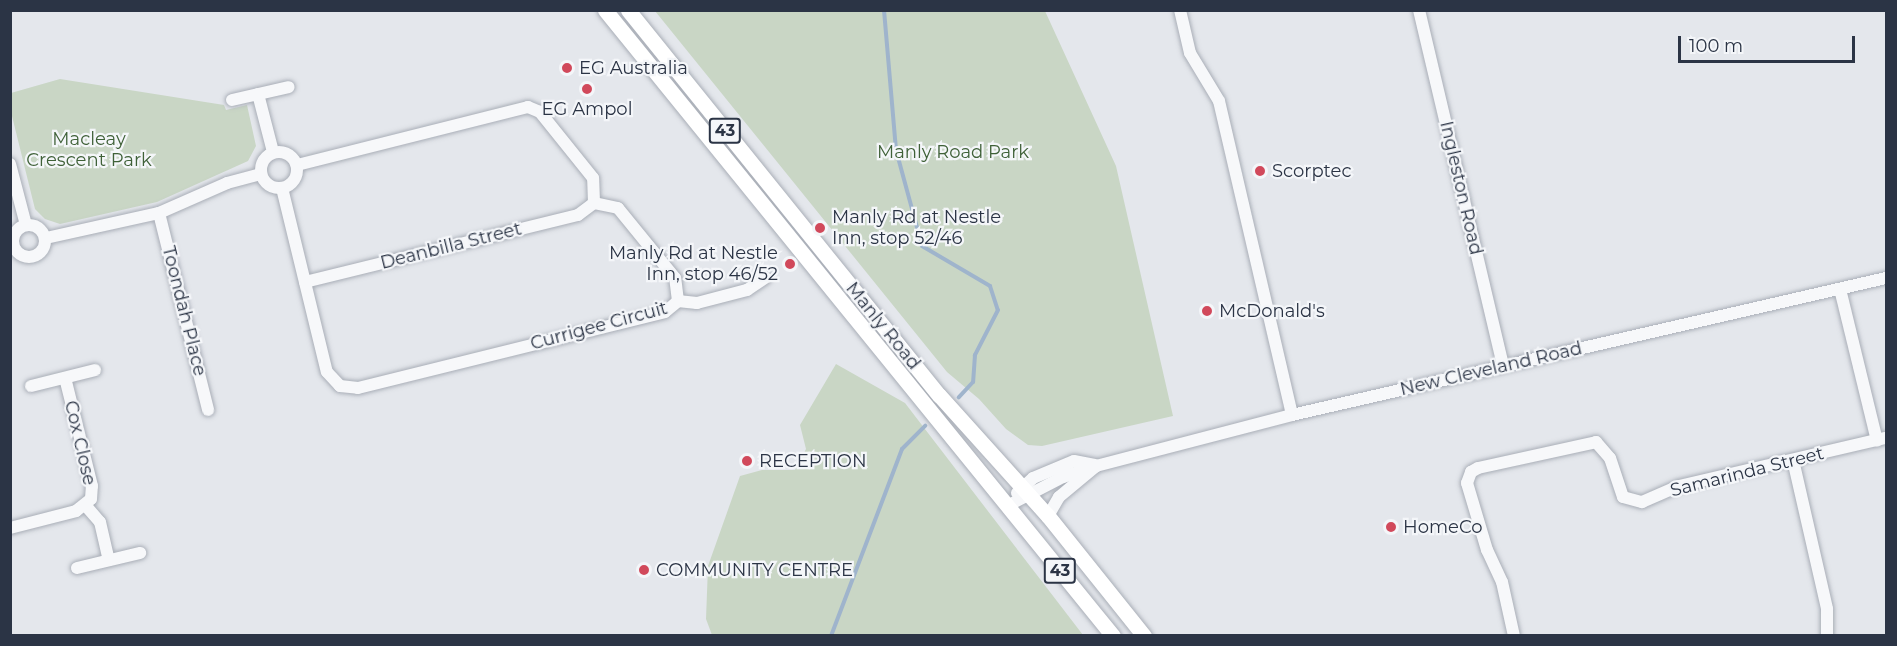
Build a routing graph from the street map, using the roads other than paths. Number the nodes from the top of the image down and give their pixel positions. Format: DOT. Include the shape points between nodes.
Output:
graph roads {
  1 [pos="628,10"];
  2 [pos="1180,10"];
  3 [pos="1419,10"];
  4 [pos="603,13"];
  5 [pos="290,87"];
  6 [pos="258,94"];
  7 [pos="232,100"];
  8 [pos="273,152"];
  9 [pos="10,164"];
  10 [pos="297,165"];
  11 [pos="261,174"];
  12 [pos="282,188"];
  13 [pos="594,203"];
  14 [pos="159,213"];
  15 [pos="26,225"];
  16 [pos="46,238"];
  17 [pos="12,246"];
  18 [pos="765,278"];
  19 [pos="1887,278"];
  20 [pos="305,282"];
  21 [pos="1840,288"];
  22 [pos="678,301"];
  23 [pos="1503,366"];
  24 [pos="95,370"];
  25 [pos="65,378"];
  26 [pos="32,386"];
  27 [pos="208,410"];
  28 [pos="1292,415"];
  29 [pos="1882,439"];
  30 [pos="1793,460"];
  31 [pos="1096,466"];
  32 [pos="1026,491"];
  33 [pos="86,506"];
  34 [pos="1007,506"];
  35 [pos="1048,516"];
  36 [pos="10,528"];
  37 [pos="140,553"];
  38 [pos="108,560"];
  39 [pos="77,568"];
  40 [pos="1113,636"];
  41 [pos="1144,636"];
  42 [pos="1514,636"];
  43 [pos="1827,636"];
  1 -- 32 [label="main road, Manly Road / 43" via="952,411"];
  2 -- 28 [label="street" via="1190,53 1219,101"];
  3 -- 23 [label="street, Ingleston Road"];
  4 -- 34 [label="main road, Manly Road / 43"];
  5 -- 6 [label="street"];
  6 -- 7 [label="street"];
  6 -- 8 [label="street"];
  8 -- 10 [label="street" via="287,153"];
  8 -- 11 [label="street" via="262,162"];
  9 -- 15 [label="street"];
  10 -- 12 [label="street" via="294,181"];
  10 -- 13 [label="street" via="528,107 540,112 593,178"];
  11 -- 12 [label="street" via="268,185"];
  11 -- 14 [label="street" via="227,183"];
  12 -- 20 [label="street, Currigee Circuit"];
  13 -- 20 [label="street, Deanbilla Street" via="578,215"];
  13 -- 22 [label="street, Currigee Circuit" via="618,208 675,278"];
  14 -- 16 [label="street"];
  14 -- 27 [label="street, Toondah Place"];
  15 -- 16 [label="street" via="38,227"];
  15 -- 17 [label="street" via="15,232"];
  16 -- 17 [label="street" via="43,250 33,257 21,255"];
  18 -- 22 [label="street" via="737,293 697,303"];
  19 -- 21 [label="street, New Cleveland Road"];
  20 -- 22 [label="street, Currigee Circuit" via="327,372 332,380 349,388 664,312"];
  21 -- 23 [label="street, New Cleveland Road"];
  21 -- 29 [label="street"];
  23 -- 28 [label="street, New Cleveland Road"];
  24 -- 25 [label="street, Cox Close"];
  25 -- 26 [label="street, Cox Close"];
  25 -- 33 [label="street, Cox Close" via="92,486"];
  28 -- 31 [label="street, New Cleveland Road"];
  29 -- 30 [label="street, Samarinda Street"];
  30 -- 42 [label="street, Samarinda Street" via="1679,486 1642,502 1623,497 1610,458 1596,442 1471,472 1467,483 1487,550 1502,582"];
  30 -- 43 [label="street" via="1827,609"];
  31 -- 32 [label="street, New Cleveland Road" via="1074,461 1043,473"];
  31 -- 35 [label="street, New Cleveland Road" via="1059,497"];
  32 -- 34 [label="street, New Cleveland Road"];
  32 -- 35 [label="main road, Manly Road / 43"];
  33 -- 36 [label="street, Cox Close"];
  33 -- 38 [label="street, Cox Close" via="100,522"];
  34 -- 40 [label="main road, Manly Road / 43"];
  35 -- 41 [label="main road, Manly Road / 43"];
  37 -- 38 [label="street"];
  38 -- 39 [label="street"];
}
